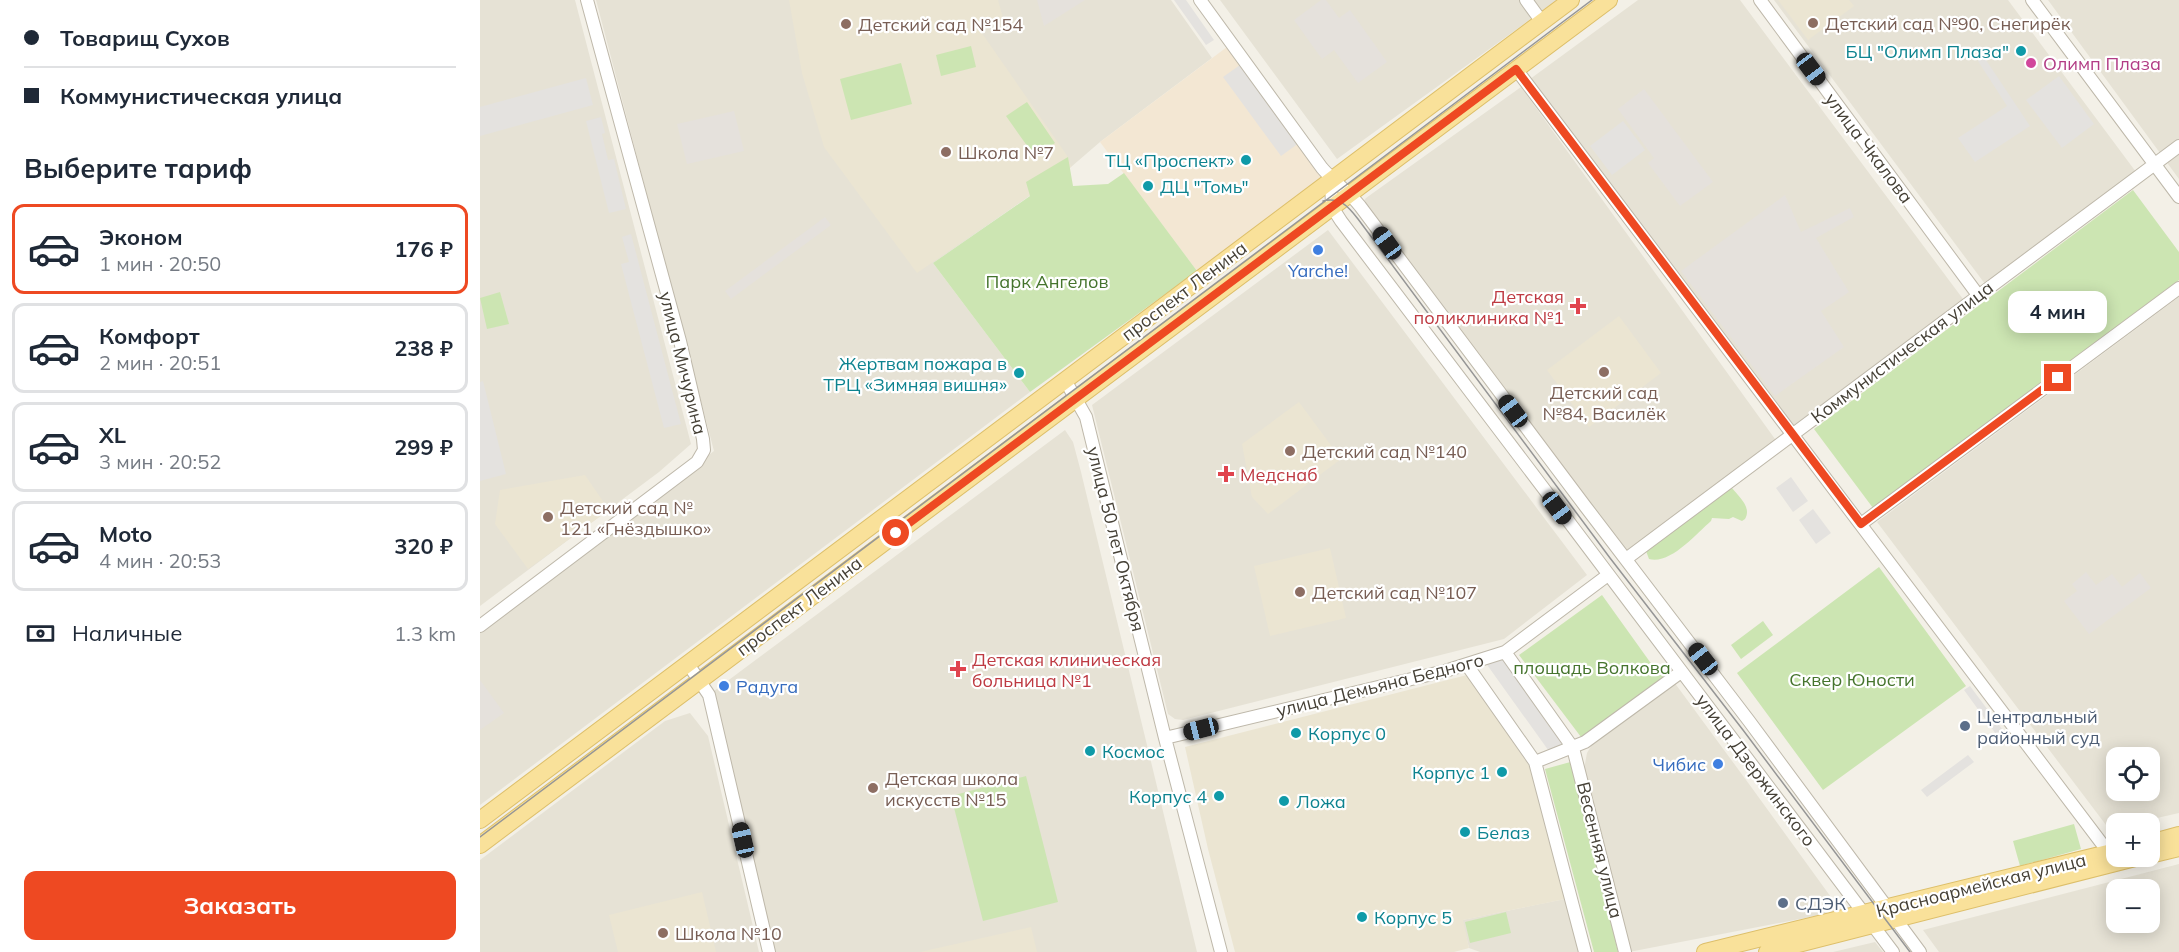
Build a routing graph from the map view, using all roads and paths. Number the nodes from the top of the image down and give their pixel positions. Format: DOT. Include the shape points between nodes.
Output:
graph roads {
  1 [pos="587,0"];
  2 [pos="1200,0"];
  3 [pos="1526,0"];
  4 [pos="1571,0"];
  5 [pos="1608,0"];
  6 [pos="1760,0"];
  7 [pos="2032,0"];
  8 [pos="1542,22"];
  9 [pos="1516,69"];
  10 [pos="2179,146"];
  11 [pos="2154,164"];
  12 [pos="1331,179"];
  13 [pos="1350,194"];
  14 [pos="2179,196"];
  15 [pos="1332,207"];
  16 [pos="2179,288"];
  17 [pos="1978,295"];
  18 [pos="1065,380"];
  19 [pos="1076,398"];
  20 [pos="1792,434"];
  21 [pos="1861,524"];
  22 [pos="1626,559"];
  23 [pos="1608,575"];
  24 [pos="480,626"];
  25 [pos="1505,652"];
  26 [pos="688,664"];
  27 [pos="1467,664"];
  28 [pos="1681,672"];
  29 [pos="700,681"];
  30 [pos="1165,738"];
  31 [pos="1574,748"];
  32 [pos="1535,762"];
  33 [pos="480,820"];
  34 [pos="2179,835"];
  35 [pos="2160,840"];
  36 [pos="2106,843"];
  37 [pos="480,845"];
  38 [pos="2179,848"];
  39 [pos="2160,853"];
  40 [pos="2106,854"];
  41 [pos="2106,865"];
  42 [pos="1891,914"];
  43 [pos="1869,920"];
  44 [pos="1220,950"];
  45 [pos="769,952"];
  46 [pos="1586,952"];
  47 [pos="1625,952"];
  48 [pos="1705,952"];
  49 [pos="1767,952"];
  50 [pos="1893,952"];
  51 [pos="1920,952"];
  1 -- 24 [label="street, улица Мичурина" via="680,340 704,450 697,462"];
  2 -- 12 [label="street, улица Дзержинского"];
  3 -- 8 [label="street"];
  4 -- 8 [label="main road, проспект Ленина"];
  5 -- 9 [label="main road, проспект Ленина"];
  6 -- 17 [label="street, улица Чкалова"];
  7 -- 11 [label="street"];
  8 -- 12 [label="main road, проспект Ленина"];
  9 -- 13 [label="main road, проспект Ленина"];
  9 -- 20 [label="street"];
  10 -- 11 [label="street, Коммунистическая улица"];
  11 -- 14 [label="street"];
  11 -- 17 [label="street, Коммунистическая улица"];
  12 -- 13 [label="street, улица Дзержинского"];
  12 -- 15 [label="street"];
  12 -- 18 [label="main road, проспект Ленина"];
  13 -- 15 [label="main road, проспект Ленина"];
  13 -- 22 [label="street, улица Дзержинского"];
  15 -- 19 [label="main road, проспект Ленина"];
  15 -- 23 [label="street, улица Дзержинского"];
  16 -- 21 [label="street"];
  17 -- 20 [label="street, Коммунистическая улица"];
  18 -- 19 [label="street, улица 50 лет Октября"];
  18 -- 26 [label="main road, проспект Ленина"];
  19 -- 29 [label="main road, проспект Ленина"];
  19 -- 30 [label="street, улица 50 лет Октября" via="1086,417"];
  20 -- 21 [label="street"];
  20 -- 22 [label="street, Коммунистическая улица"];
  21 -- 36 [label="street"];
  22 -- 42 [label="street, улица Дзержинского"];
  23 -- 25 [label="street, улица Демьяна Бедного"];
  23 -- 28 [label="street, улица Дзержинского"];
  25 -- 27 [label="street, улица Демьяна Бедного"];
  25 -- 31 [label="street, Весенняя улица"];
  26 -- 29 [label="street"];
  26 -- 33 [label="main road, проспект Ленина"];
  27 -- 30 [label="street, улица Демьяна Бедного"];
  27 -- 32 [label="street"];
  28 -- 31 [label="street"];
  28 -- 43 [label="street, улица Дзержинского"];
  29 -- 37 [label="main road, проспект Ленина"];
  29 -- 45 [label="street" via="709,695"];
  30 -- 44 [label="street, улица 50 лет Октября"];
  31 -- 32 [label="street"];
  31 -- 47 [label="street, Весенняя улица"];
  32 -- 46 [label="street"];
  34 -- 35 [label="main road"];
  38 -- 39 [label="main road"];
  40 -- 42 [label="main road, Красноармейская улица"];
  41 -- 42 [label="main road, Красноармейская улица"];
  42 -- 43 [label="main road, Красноармейская улица"];
  42 -- 51 [label="street, улица Дзержинского"];
  43 -- 48 [label="main road, Красноармейская улица"];
  43 -- 49 [label="main road, Красноармейская улица"];
  43 -- 50 [label="street, улица Дзержинского"];
}
